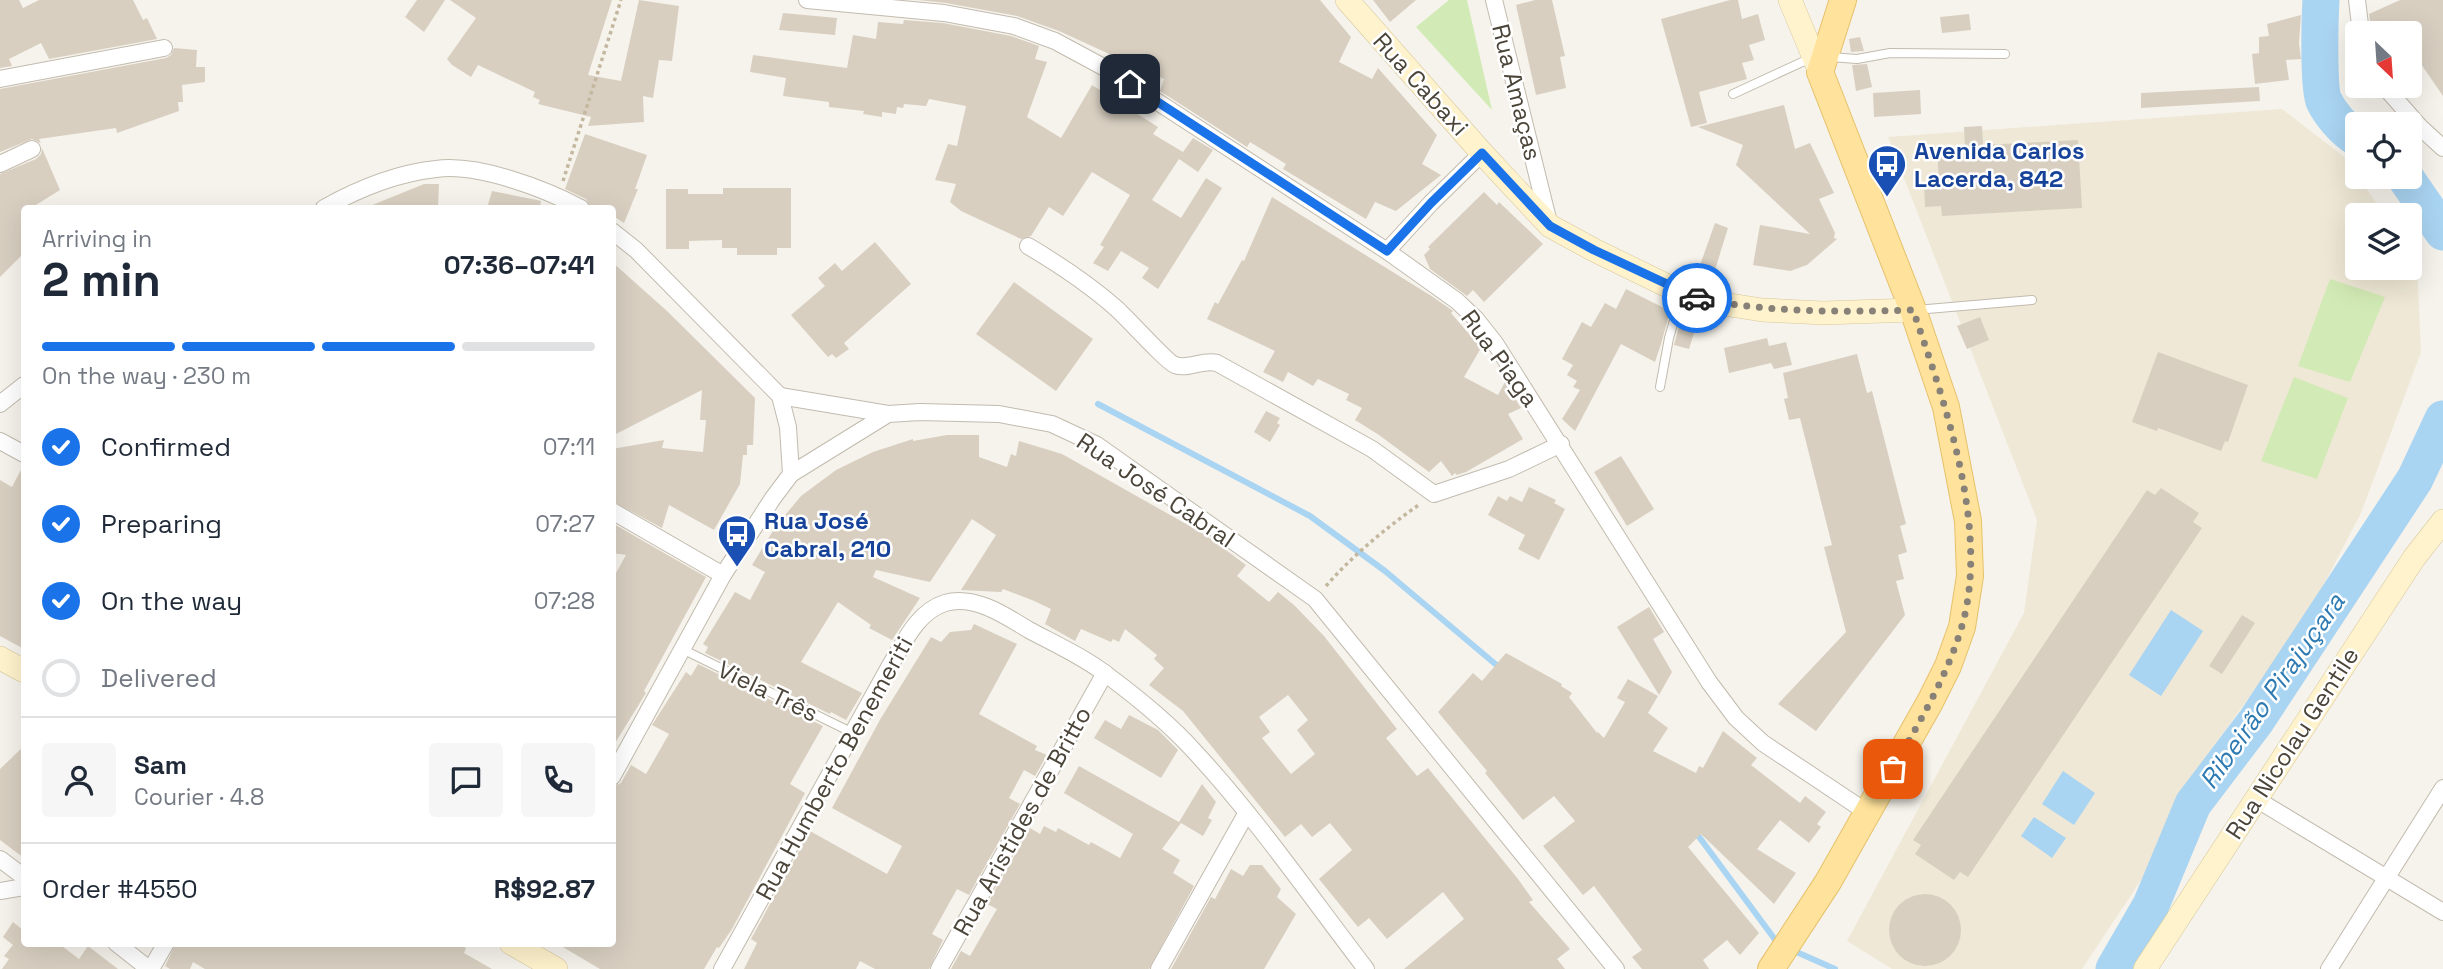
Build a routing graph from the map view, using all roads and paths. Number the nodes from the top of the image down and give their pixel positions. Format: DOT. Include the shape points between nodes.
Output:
graph roads {
  1 [pos="621,0"];
  2 [pos="807,0"];
  3 [pos="1347,0"];
  4 [pos="1494,0"];
  5 [pos="1790,0"];
  6 [pos="1843,0"];
  7 [pos="2357,0"];
  8 [pos="2360,21"];
  9 [pos="164,48"];
  10 [pos="2006,54"];
  11 [pos="1820,62"];
  12 [pos="0,79"];
  13 [pos="1733,94"];
  14 [pos="2395,98"];
  15 [pos="2443,148"];
  16 [pos="32,149"];
  17 [pos="1482,153"];
  18 [pos="0,164"];
  19 [pos="558,196"];
  20 [pos="330,205"];
  21 [pos="575,205"];
  22 [pos="1550,226"];
  23 [pos="616,233"];
  24 [pos="1028,247"];
  25 [pos="1387,251"];
  26 [pos="1682,293"];
  27 [pos="2032,300"];
  28 [pos="1913,310"];
  29 [pos="21,387"];
  30 [pos="1660,387"];
  31 [pos="780,396"];
  32 [pos="0,404"];
  33 [pos="888,414"];
  34 [pos="0,441"];
  35 [pos="1561,444"];
  36 [pos="21,452"];
  37 [pos="791,474"];
  38 [pos="1434,494"];
  39 [pos="616,513"];
  40 [pos="2443,521"];
  41 [pos="723,575"];
  42 [pos="1315,599"];
  43 [pos="682,649"];
  44 [pos="0,658"];
  45 [pos="21,669"];
  46 [pos="1105,673"];
  47 [pos="853,733"];
  48 [pos="616,770"];
  49 [pos="2443,788"];
  50 [pos="2256,799"];
  51 [pos="1868,813"];
  52 [pos="1246,814"];
  53 [pos="0,859"];
  54 [pos="21,875"];
  55 [pos="2385,878"];
  56 [pos="21,888"];
  57 [pos="0,891"];
  58 [pos="2443,912"];
  59 [pos="121,947"];
  60 [pos="164,947"];
  61 [pos="520,947"];
  62 [pos="1772,968"];
  63 [pos="150,969"];
  64 [pos="556,969"];
  65 [pos="722,969"];
  66 [pos="939,969"];
  67 [pos="1158,969"];
  68 [pos="1366,969"];
  69 [pos="1616,969"];
  70 [pos="2145,969"];
  71 [pos="2329,969"];
  1 -- 19 [label="path"];
  2 -- 25 [label="street, Rua Piaga" via="944,13 1014,26 1055,41 1107,69"];
  3 -- 17 [label="street, Rua Cabaxi"];
  4 -- 22 [label="street, Rua Amaças"];
  5 -- 11 [label="street"];
  6 -- 11 [label="main road"];
  7 -- 8 [label="street"];
  9 -- 12 [label="street"];
  10 -- 11 [label="lane" via="1890,53"];
  11 -- 13 [label="lane"];
  11 -- 28 [label="main road"];
  14 -- 15 [label="street"];
  16 -- 18 [label="street"];
  17 -- 22 [label="street, Rua Cabaxi"];
  17 -- 25 [label="street"];
  19 -- 20 [label="street" via="486,172 439,168 395,177"];
  19 -- 21 [label="street"];
  22 -- 26 [label="street, Rua Cabaxi"];
  23 -- 31 [label="street"];
  24 -- 38 [label="street" via="1100,294 1171,363 1217,363 1372,449"];
  25 -- 35 [label="street, Rua Piaga" via="1476,319"];
  26 -- 28 [label="street, Rua Cabaxi" via="1762,310"];
  26 -- 30 [label="lane"];
  27 -- 28 [label="lane"];
  28 -- 51 [label="main road" via="1946,407 1968,521 1970,576 1962,627 1948,666"];
  29 -- 32 [label="street"];
  31 -- 33 [label="street"];
  31 -- 37 [label="street" via="788,427"];
  33 -- 37 [label="street, Rua José Cabral"];
  33 -- 42 [label="street, Rua José Cabral" via="999,414 1052,424 1097,445"];
  34 -- 36 [label="street"];
  35 -- 38 [label="street" via="1508,469"];
  35 -- 51 [label="street, Rua Piaga" via="1709,682 1737,718 1763,743"];
  37 -- 41 [label="street, Rua José Cabral"];
  38 -- 42 [label="path" via="1347,562"];
  39 -- 41 [label="street"];
  40 -- 50 [label="street, Rua Nicolau Gentile"];
  41 -- 43 [label="street, Rua José Cabral"];
  42 -- 69 [label="street, Rua José Cabral"];
  43 -- 47 [label="lane, Viela Três"];
  43 -- 48 [label="street, Rua José Cabral"];
  44 -- 45 [label="street"];
  46 -- 47 [label="street, Rua Humberto Benemeriti" via="1005,616 975,603 945,603 916,623"];
  46 -- 52 [label="street, Rua Humberto Benemeriti" via="1195,751"];
  46 -- 66 [label="street, Rua Aristides de Britto"];
  47 -- 65 [label="street, Rua Humberto Benemeriti"];
  49 -- 55 [label="street"];
  50 -- 55 [label="street"];
  50 -- 70 [label="street, Rua Nicolau Gentile"];
  51 -- 62 [label="main road"];
  52 -- 67 [label="street"];
  52 -- 68 [label="street, Rua Humberto Benemeriti"];
  53 -- 54 [label="street"];
  55 -- 58 [label="street"];
  55 -- 71 [label="street"];
  56 -- 57 [label="street"];
  59 -- 63 [label="street"];
  60 -- 63 [label="street"];
  61 -- 64 [label="street"];
}
